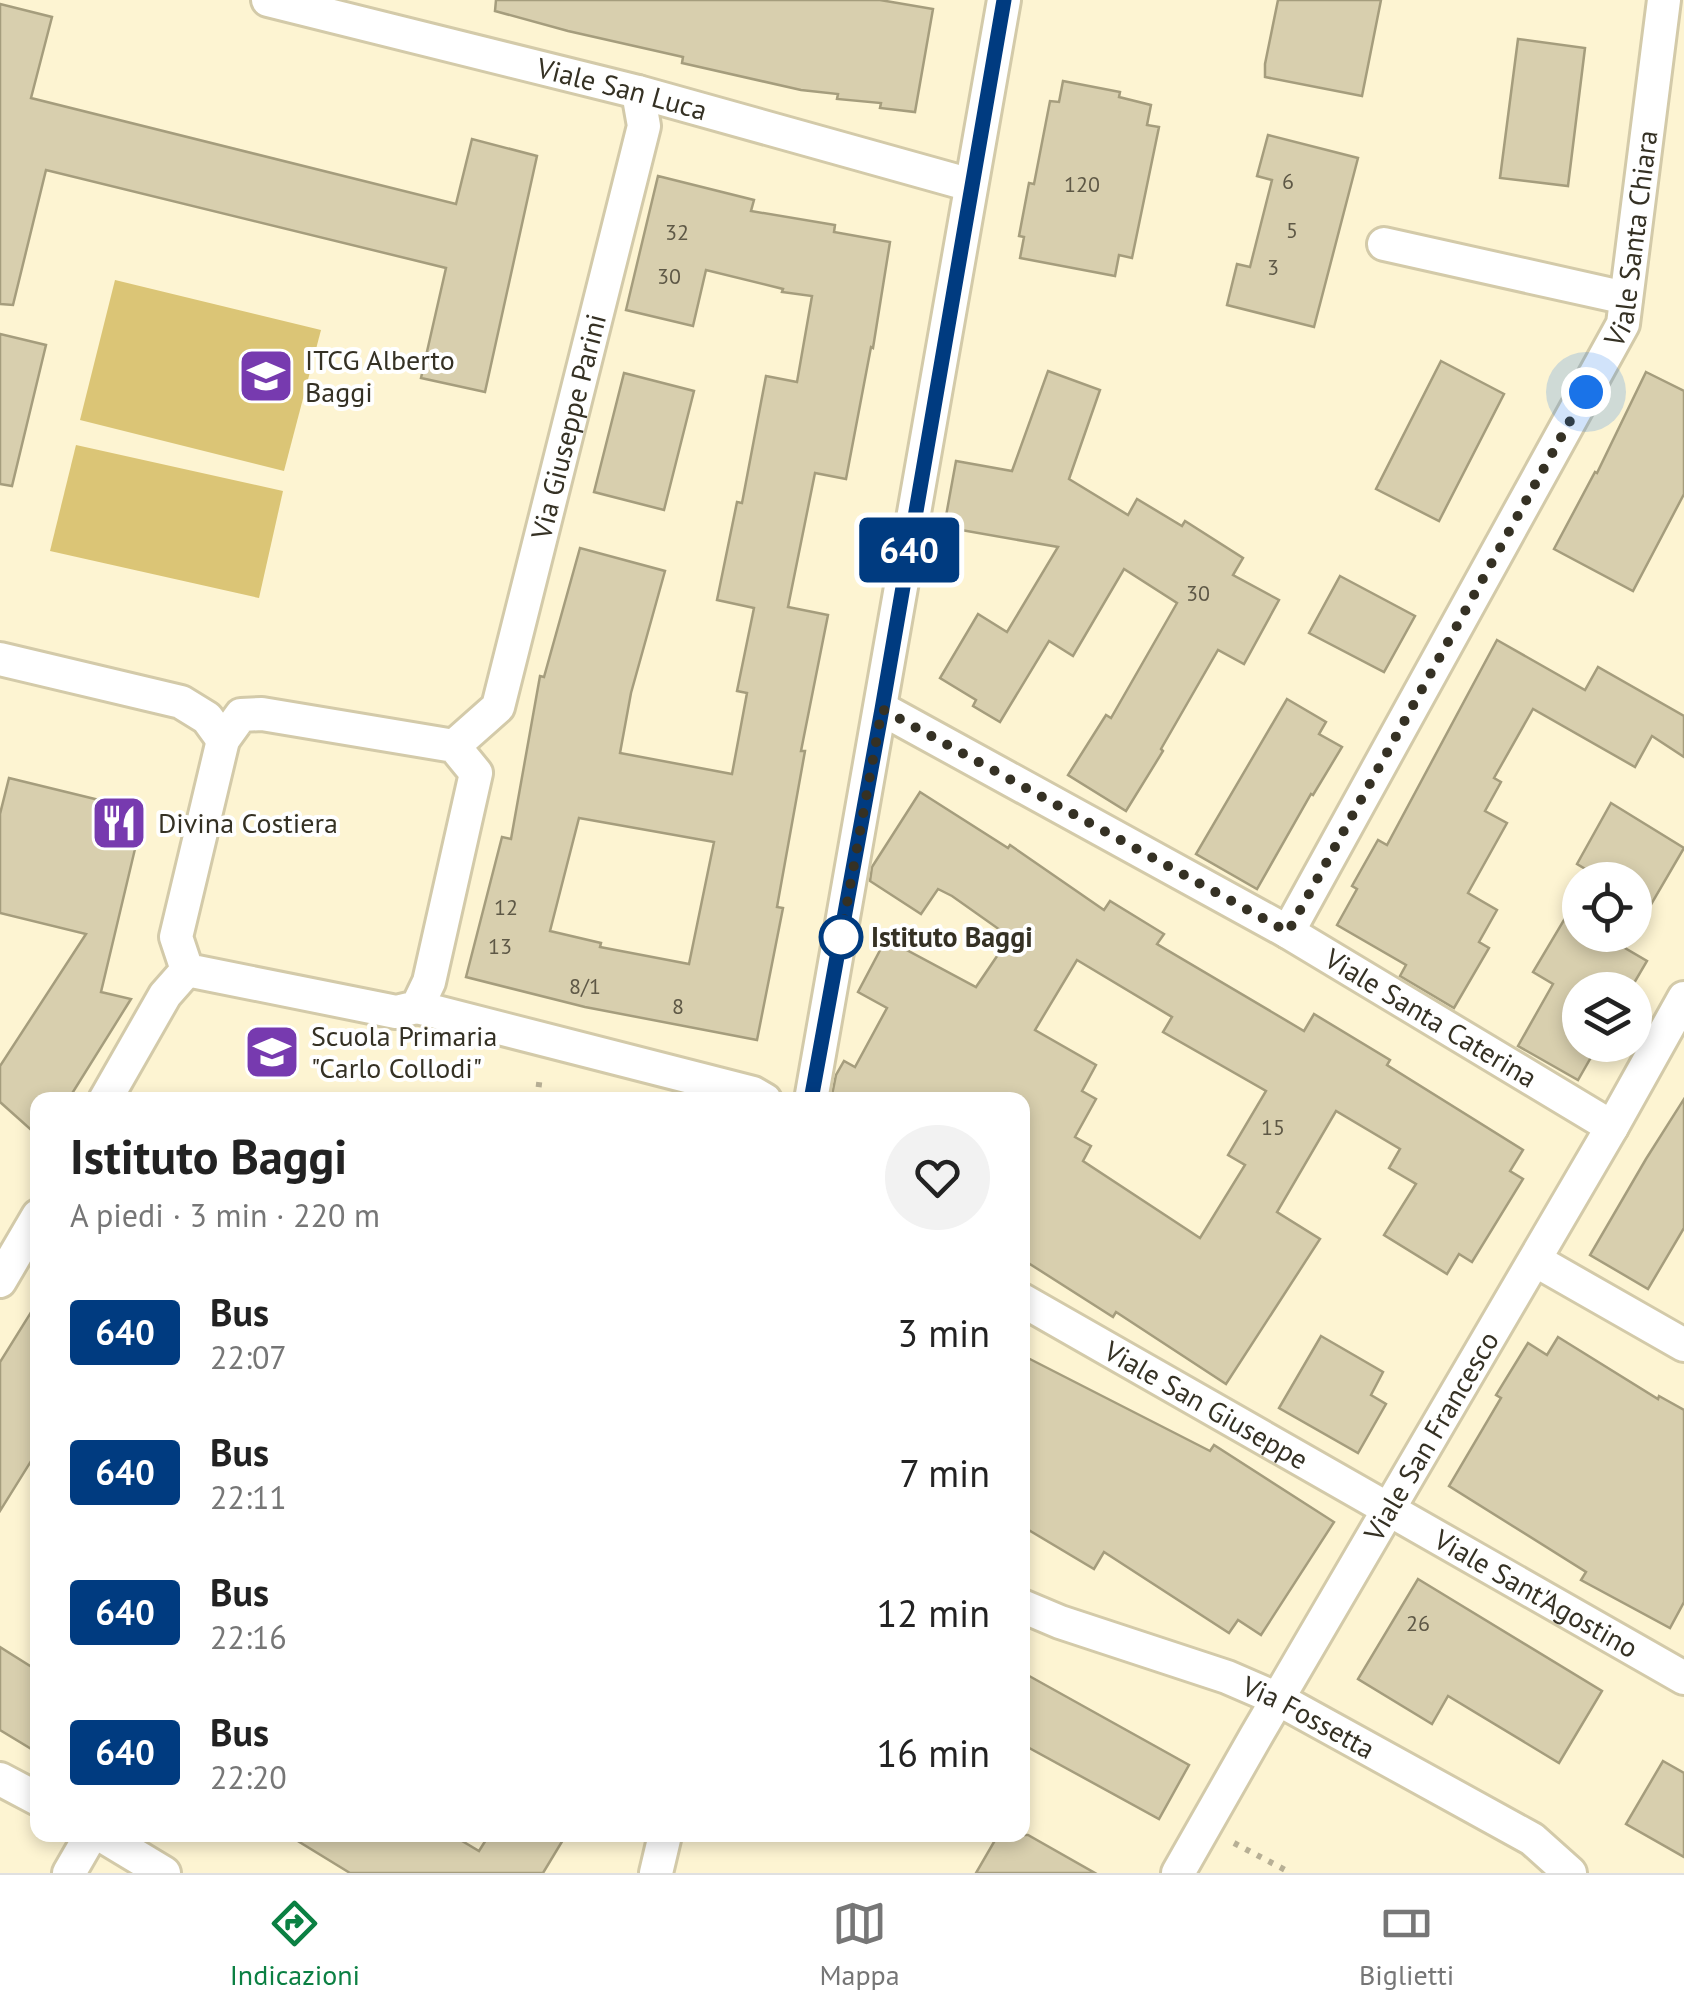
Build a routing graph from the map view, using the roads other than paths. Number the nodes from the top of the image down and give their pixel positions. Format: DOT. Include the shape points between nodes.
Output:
graph roads {
  1 [pos="268,0"];
  2 [pos="1004,0"];
  3 [pos="1664,0"];
  4 [pos="638,92"];
  5 [pos="971,185"];
  6 [pos="1384,244"];
  7 [pos="1626,298"];
  8 [pos="0,659"];
  9 [pos="882,709"];
  10 [pos="223,740"];
  11 [pos="454,746"];
  12 [pos="1288,932"];
  13 [pos="186,970"];
  14 [pos="1682,1005"];
  15 [pos="417,1007"];
  16 [pos="110,1092"];
  17 [pos="754,1092"];
  18 [pos="813,1092"];
  19 [pos="1612,1128"];
  20 [pos="30,1230"];
  21 [pos="1536,1260"];
  22 [pos="0,1281"];
  23 [pos="1030,1305"];
  24 [pos="1684,1344"];
  25 [pos="1389,1509"];
  26 [pos="1030,1609"];
  27 [pos="1684,1678"];
  28 [pos="1278,1699"];
  29 [pos="0,1778"];
  30 [pos="30,1795"];
  31 [pos="87,1842"];
  32 [pos="113,1842"];
  33 [pos="663,1842"];
  34 [pos="69,1873"];
  35 [pos="164,1873"];
  36 [pos="656,1873"];
  37 [pos="1178,1873"];
  38 [pos="1570,1873"];
  1 -- 4 [label="street, Viale San Luca"];
  2 -- 5 [label="street"];
  3 -- 7 [label="street, Viale Santa Chiara"];
  4 -- 5 [label="street, Viale San Luca"];
  4 -- 11 [label="street, Via Giuseppe Parini" via="644,126 498,707"];
  5 -- 9 [label="street"];
  6 -- 7 [label="street"];
  7 -- 12 [label="street, Viale Santa Chiara" via="1622,324"];
  8 -- 10 [label="street" via="181,702 207,718"];
  9 -- 12 [label="street, Viale Santa Caterina"];
  9 -- 18 [label="street"];
  10 -- 11 [label="street" via="242,715 262,714"];
  10 -- 13 [label="street" via="176,938"];
  11 -- 15 [label="street" via="476,773 429,982"];
  12 -- 19 [label="street, Viale Santa Caterina"];
  13 -- 15 [label="street" via="396,1012"];
  13 -- 16 [label="street"];
  14 -- 19 [label="street, Viale San Francesco"];
  15 -- 17 [label="street"];
  19 -- 21 [label="street, Viale San Francesco"];
  20 -- 22 [label="street"];
  21 -- 24 [label="street"];
  21 -- 25 [label="street, Viale San Francesco"];
  23 -- 25 [label="street, Viale San Giuseppe"];
  25 -- 27 [label="street, Viale Sant'Agostino"];
  25 -- 28 [label="street, Viale San Francesco"];
  26 -- 28 [label="street, Via Fossetta"];
  28 -- 37 [label="street, Viale San Francesco"];
  28 -- 38 [label="street, Via Fossetta" via="1532,1839"];
  29 -- 30 [label="street"];
  31 -- 34 [label="street"];
  32 -- 35 [label="street"];
  33 -- 36 [label="street"];
}
